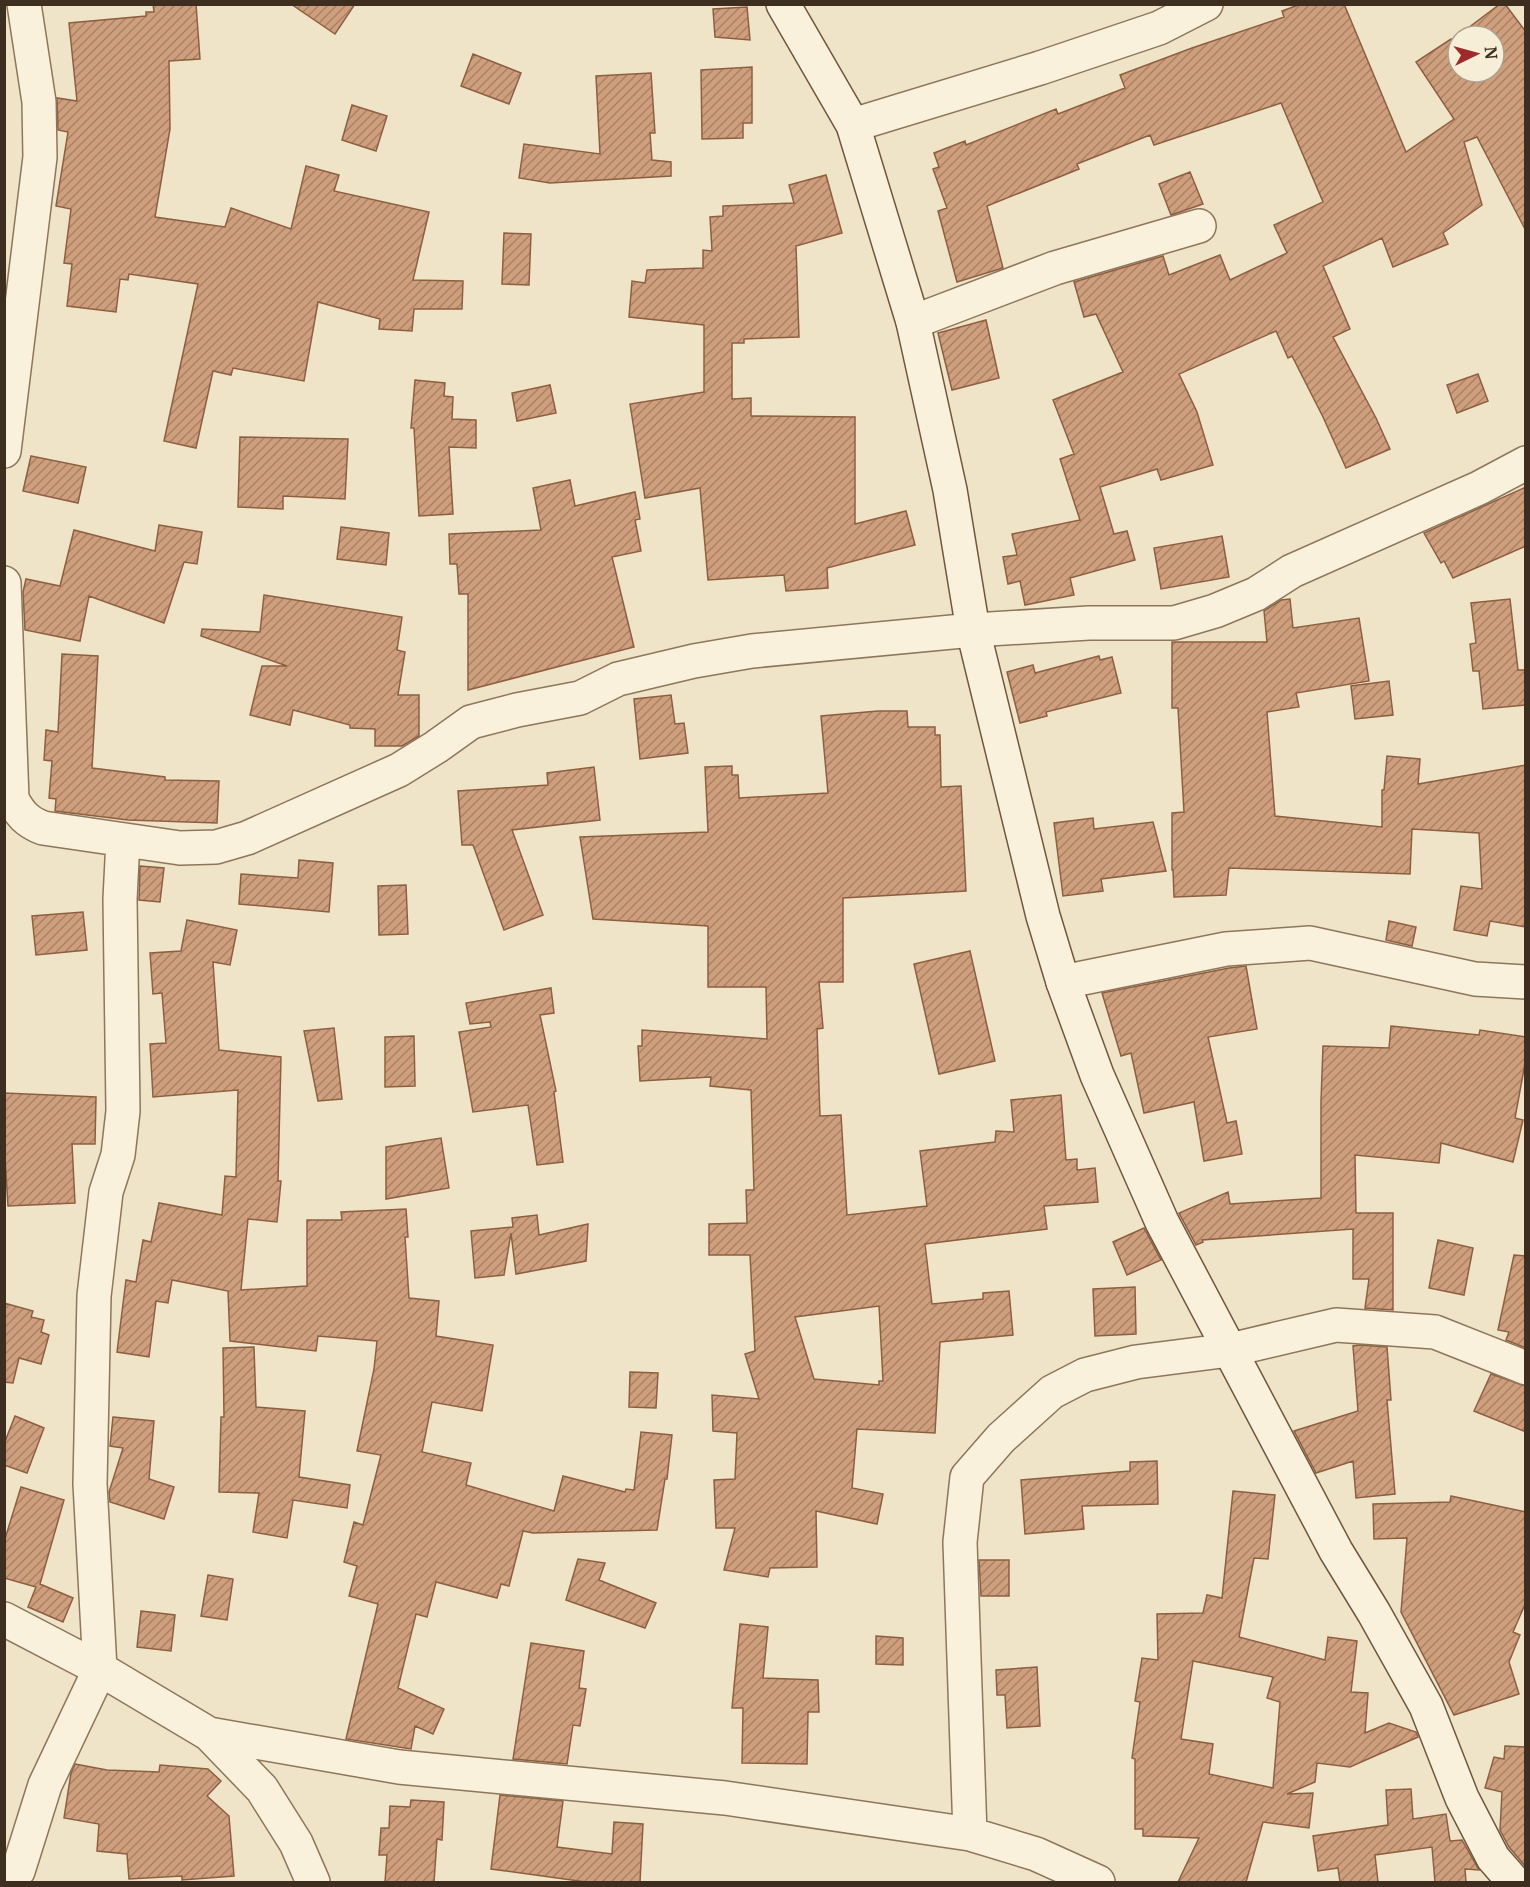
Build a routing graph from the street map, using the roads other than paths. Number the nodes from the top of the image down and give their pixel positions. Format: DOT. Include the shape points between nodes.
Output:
graph roads {
  1 [pos="24,4"];
  2 [pos="783,4"];
  3 [pos="1206,4"];
  4 [pos="853,125"];
  5 [pos="1199,226"];
  6 [pos="913,322"];
  7 [pos="9,370"];
  8 [pos="4,451"];
  9 [pos="1526,463"];
  10 [pos="4,583"];
  11 [pos="973,630"];
  12 [pos="123,840"];
  13 [pos="1063,982"];
  14 [pos="1526,982"];
  15 [pos="1230,1350"];
  16 [pos="1526,1368"];
  17 [pos="4,1619"];
  18 [pos="100,1669"];
  19 [pos="209,1734"];
  20 [pos="970,1834"];
  21 [pos="8,1882"];
  22 [pos="312,1882"];
  23 [pos="1098,1882"];
  24 [pos="1514,1882"];
  1 -- 7 [label="street" via="39,102 40,157"];
  2 -- 4 [label="street"];
  3 -- 4 [label="street" via="1159,28"];
  4 -- 6 [label="street"];
  5 -- 6 [label="street" via="1055,268"];
  6 -- 11 [label="street" via="950,490"];
  7 -- 8 [label="street"];
  9 -- 11 [label="street" via="1479,488 1292,571 1256,594 1215,611 1174,623"];
  10 -- 12 [label="street" via="12,799 20,813 37,826"];
  11 -- 12 [label="street" via="752,651 618,679 580,698 471,722 399,770 248,838 216,847 180,848"];
  11 -- 13 [label="street" via="1043,916"];
  12 -- 18 [label="street" via="123,1111 118,1155 106,1192 94,1296 90,1484"];
  13 -- 14 [label="street" via="1226,949 1310,943 1475,979"];
  13 -- 15 [label="street" via="1097,1075 1162,1222"];
  15 -- 16 [label="street" via="1336,1325 1435,1332"];
  15 -- 20 [label="street" via="1136,1362 1085,1375 1052,1392 1001,1438 967,1476 960,1542"];
  15 -- 24 [label="street" via="1336,1551 1426,1706 1462,1798 1493,1858"];
  17 -- 18 [label="street"];
  18 -- 19 [label="street"];
  18 -- 21 [label="street" via="45,1785 18,1871"];
  19 -- 20 [label="street" via="399,1767 725,1798"];
  19 -- 22 [label="street" via="262,1789 296,1843"];
  20 -- 23 [label="street" via="1036,1854"];
}
